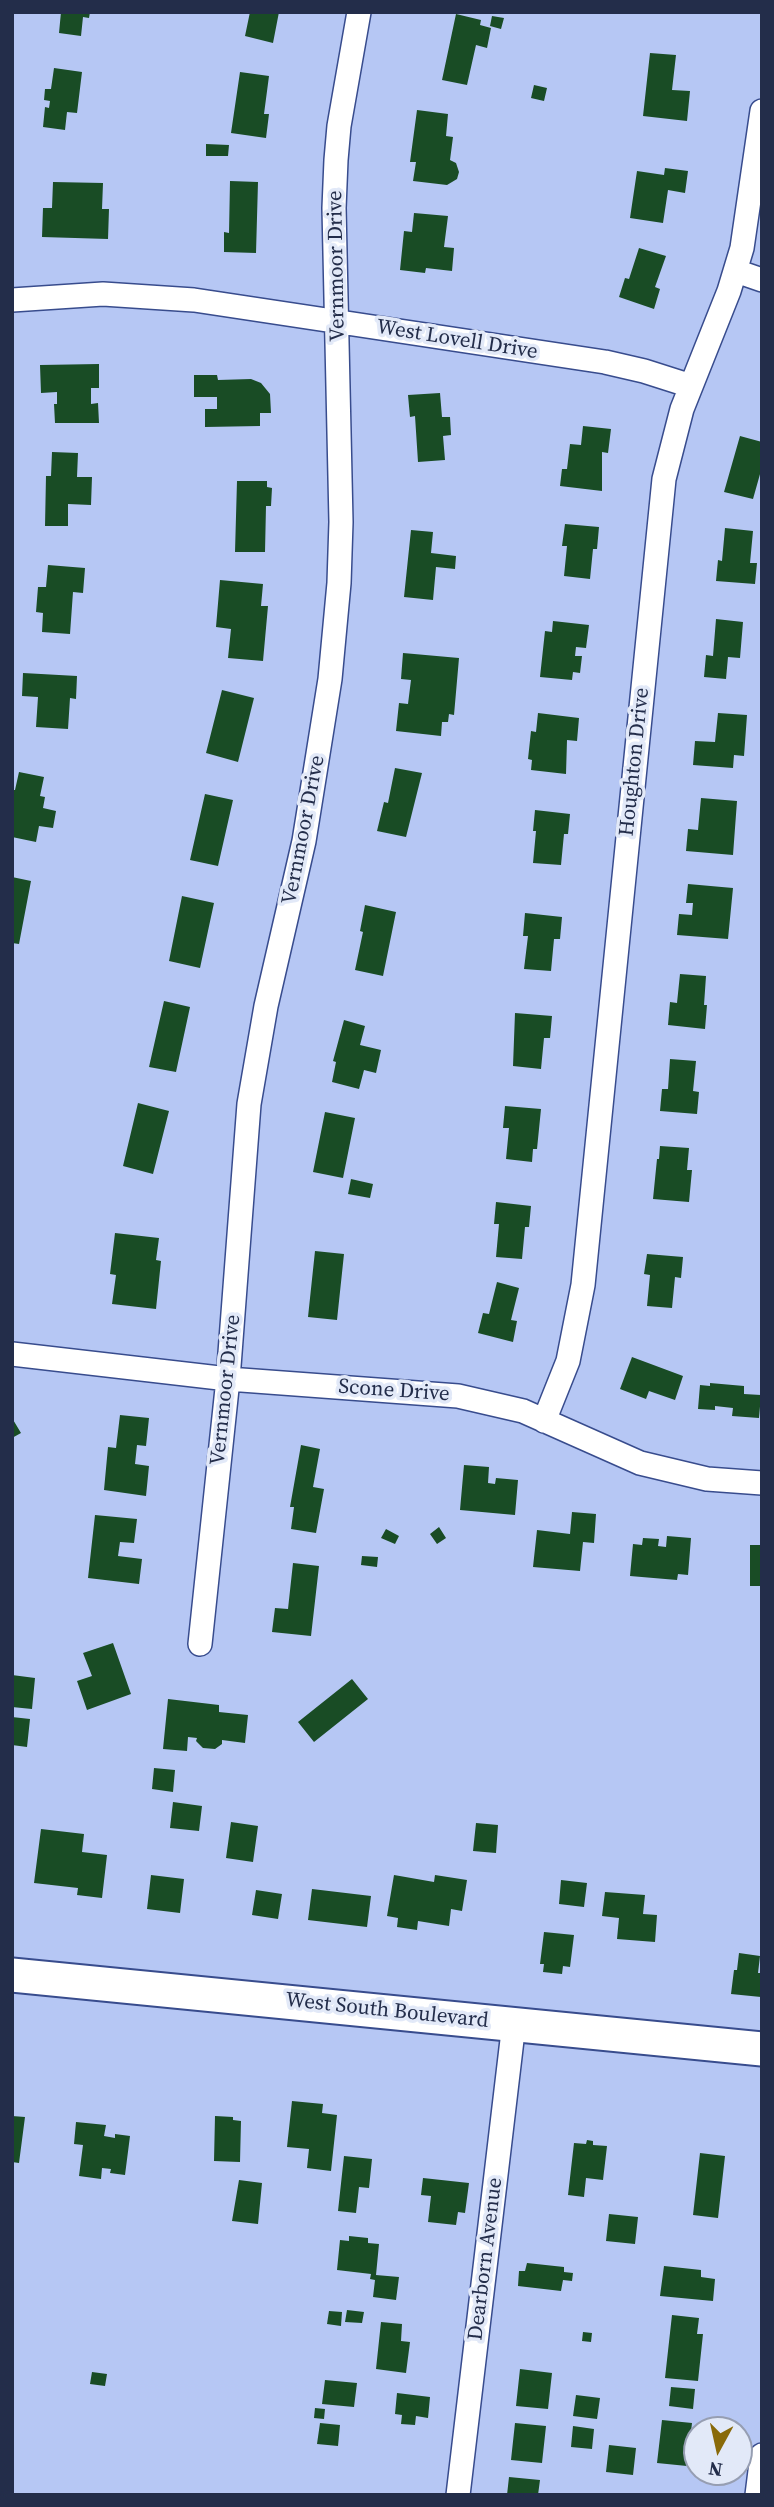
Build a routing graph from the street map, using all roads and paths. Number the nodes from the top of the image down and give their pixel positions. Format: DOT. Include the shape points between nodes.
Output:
graph roads {
  1 [pos="359,12"];
  2 [pos="762,111"];
  3 [pos="736,271"];
  4 [pos="762,280"];
  5 [pos="12,300"];
  6 [pos="338,321"];
  7 [pos="691,386"];
  8 [pos="12,1354"];
  9 [pos="228,1379"];
  10 [pos="544,1421"];
  11 [pos="762,1483"];
  12 [pos="200,1644"];
  13 [pos="12,1975"];
  14 [pos="514,2023"];
  15 [pos="762,2049"];
  16 [pos="762,2455"];
  17 [pos="458,2495"];
  18 [pos="757,2495"];
  1 -- 6 [label="street, Vernmoor Drive" via="336,160"];
  2 -- 3 [label="street, Houghton Drive"];
  3 -- 4 [label="street"];
  3 -- 7 [label="street, Houghton Drive"];
  5 -- 6 [label="street, West Lovell Drive" via="149,296"];
  6 -- 7 [label="street, West Lovell Drive" via="605,362"];
  6 -- 9 [label="street, Vernmoor Drive" via="341,522 330,679 304,841 265,1006 248,1104"];
  7 -- 10 [label="street, Houghton Drive" via="675,431 662,494 583,1285 568,1361"];
  8 -- 9 [label="street, Scone Drive"];
  9 -- 10 [label="street, Scone Drive" via="458,1395"];
  9 -- 12 [label="street, Vernmoor Drive"];
  10 -- 11 [label="street, Scone Drive" via="663,1469 708,1479"];
  13 -- 14 [label="street, West South Boulevard"];
  14 -- 15 [label="street, West South Boulevard"];
  14 -- 17 [label="street, Dearborn Avenue"];
  16 -- 18 [label="street"];
}
